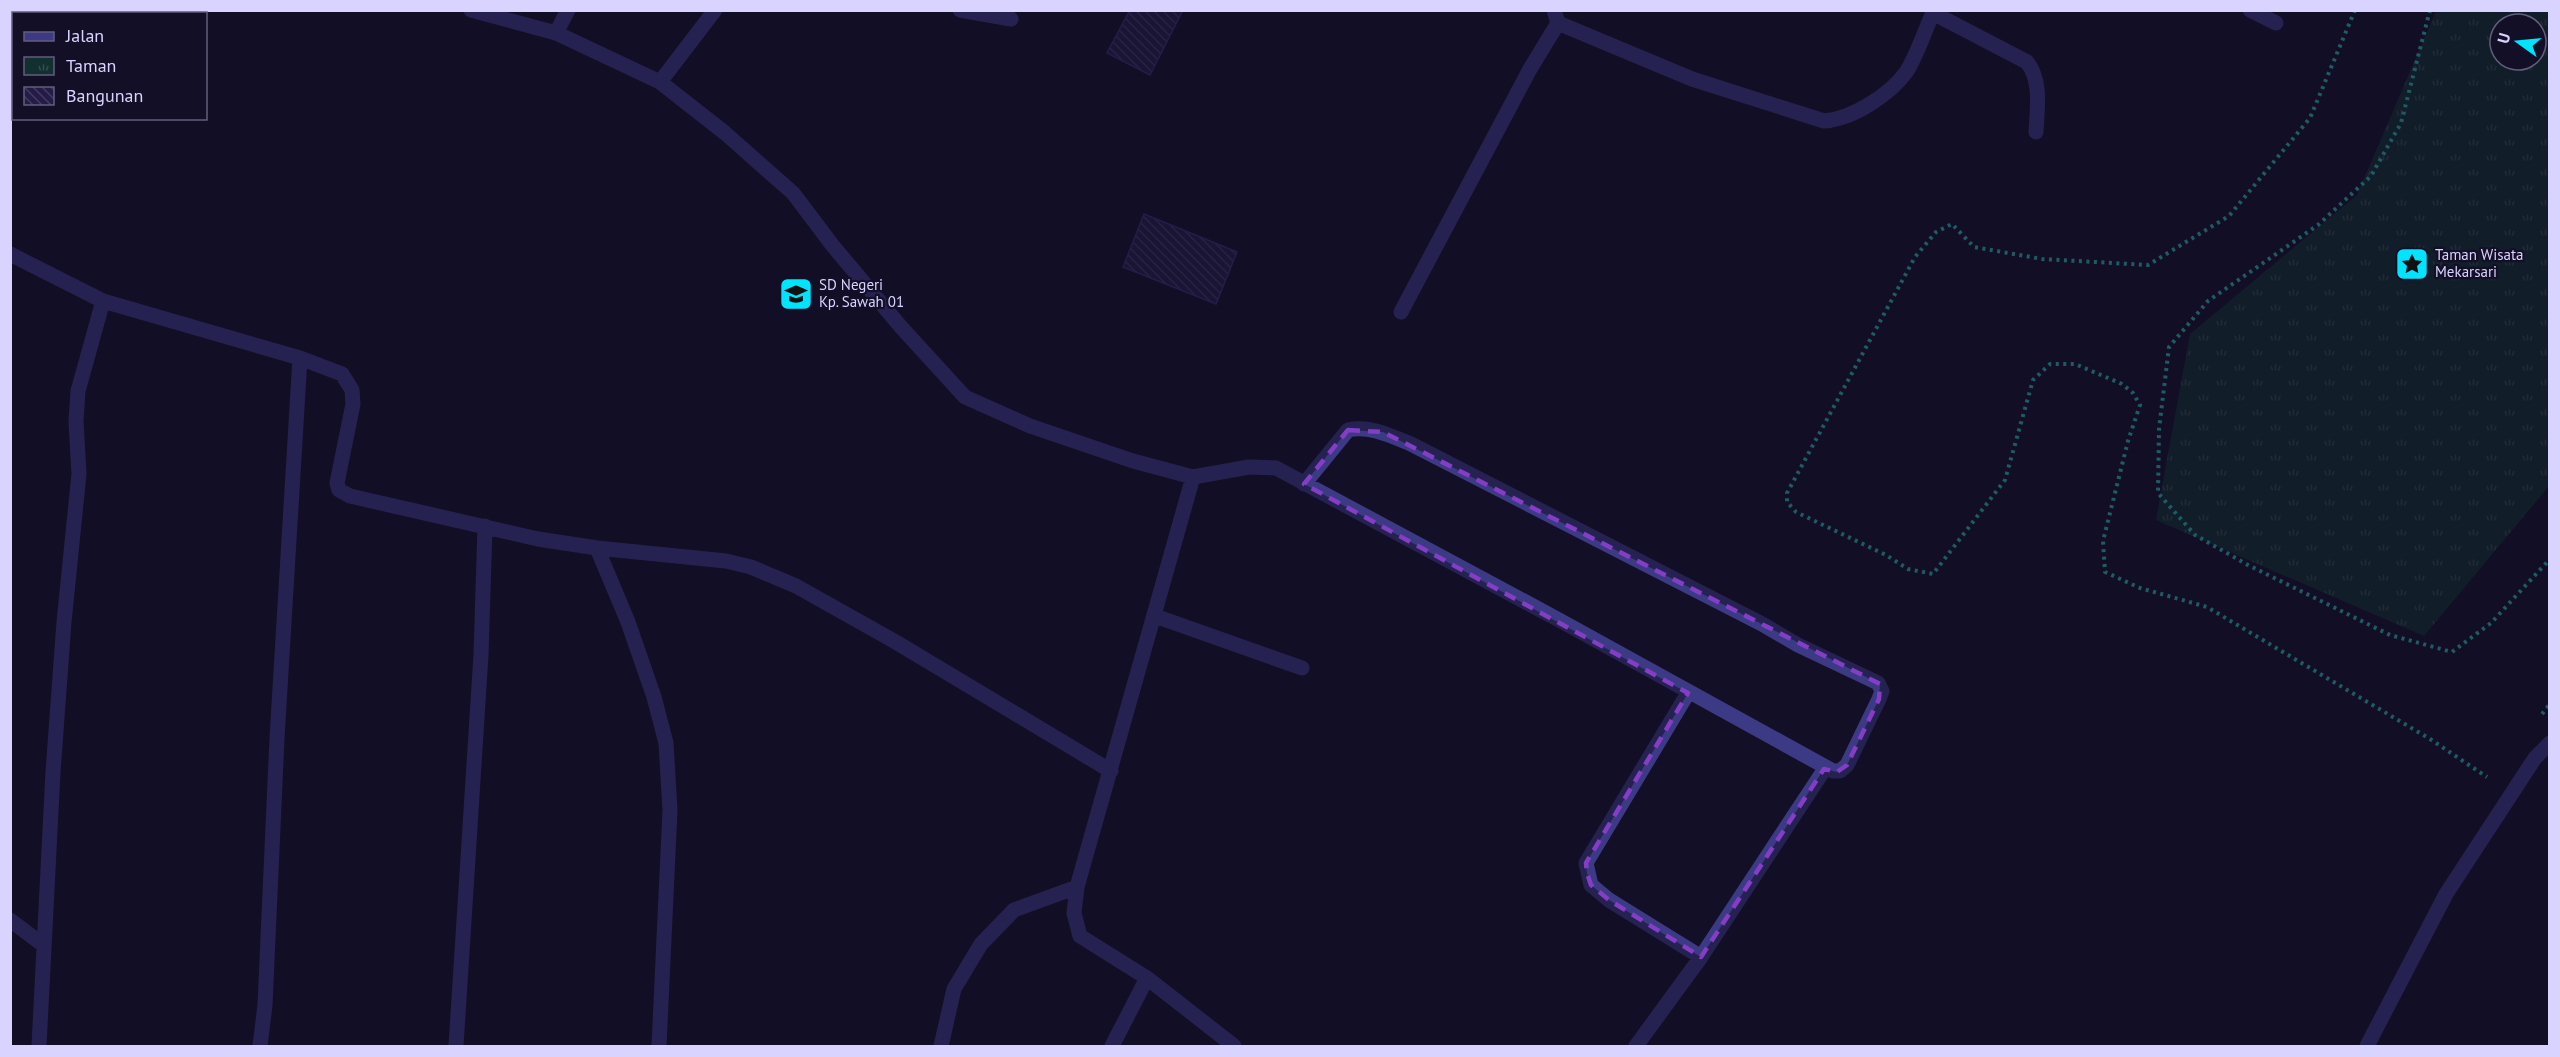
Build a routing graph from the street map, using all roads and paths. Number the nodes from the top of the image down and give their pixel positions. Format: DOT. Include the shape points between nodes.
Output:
graph roads {
  1 [pos="471,10"];
  2 [pos="568,10"];
  3 [pos="715,10"];
  4 [pos="960,10"];
  5 [pos="2250,10"];
  6 [pos="2355,10"];
  7 [pos="2430,10"];
  8 [pos="1934,12"];
  9 [pos="1556,17"];
  10 [pos="1011,19"];
  11 [pos="2276,23"];
  12 [pos="556,33"];
  13 [pos="660,82"];
  14 [pos="2036,132"];
  15 [pos="10,254"];
  16 [pos="103,301"];
  17 [pos="1401,312"];
  18 [pos="300,358"];
  19 [pos="1193,477"];
  20 [pos="1304,484"];
  21 [pos="485,526"];
  22 [pos="597,548"];
  23 [pos="2550,559"];
  24 [pos="1155,616"];
  25 [pos="1302,668"];
  26 [pos="1689,693"];
  27 [pos="2550,704"];
  28 [pos="2536,722"];
  29 [pos="2550,743"];
  30 [pos="1826,767"];
  31 [pos="1111,771"];
  32 [pos="2493,775"];
  33 [pos="1077,887"];
  34 [pos="10,920"];
  35 [pos="42,944"];
  36 [pos="1701,957"];
  37 [pos="1147,978"];
  38 [pos="39,1047"];
  39 [pos="260,1047"];
  40 [pos="456,1047"];
  41 [pos="659,1047"];
  42 [pos="941,1047"];
  43 [pos="1112,1047"];
  44 [pos="1234,1047"];
  45 [pos="1636,1047"];
  46 [pos="2367,1047"];
  1 -- 12 [label="street"];
  2 -- 12 [label="street"];
  3 -- 13 [label="street"];
  4 -- 10 [label="street"];
  5 -- 11 [label="street"];
  6 -- 32 [label="path" via="2310,118 2229,216 2148,265 2042,259 1974,247 1952,224 1936,232 1910,267 1787,493 1786,502 1796,512 1908,569 1933,574 2005,480 2032,380 2050,364 2076,364 2121,384 2140,405 2103,541 2105,572 2140,588 2207,607 2430,739 2485,777"];
  7 -- 23 [label="path" via="2401,123 2371,176 2318,225 2208,301 2169,347 2158,429 2158,493 2195,535 2248,565 2390,635 2452,652 2491,623"];
  8 -- 9 [label="street" via="1906,71 1859,110 1840,120 1824,121 1692,79"];
  8 -- 14 [label="street" via="2027,62 2036,82"];
  9 -- 17 [label="street"];
  12 -- 13 [label="street"];
  13 -- 19 [label="street" via="759,160 793,193 901,327 965,397 1030,426"];
  15 -- 16 [label="street"];
  16 -- 18 [label="street"];
  16 -- 35 [label="street" via="78,392 79,474 63,633"];
  18 -- 21 [label="street" via="342,374 352,390 339,490 362,500"];
  18 -- 39 [label="street"];
  19 -- 20 [label="street" via="1265,467 1276,468"];
  19 -- 24 [label="street"];
  20 -- 26 [label="street"];
  20 -- 30 [label="street" via="1348,430 1383,432 1878,683 1882,691 1879,699 1847,765 1837,772"];
  21 -- 22 [label="street"];
  21 -- 40 [label="street"];
  22 -- 31 [label="street" via="726,561 796,586"];
  22 -- 41 [label="street" via="628,622 666,743 670,810"];
  24 -- 25 [label="street"];
  24 -- 31 [label="street"];
  26 -- 30 [label="street"];
  26 -- 36 [label="street" via="1586,863 1591,885 1609,900"];
  27 -- 28 [label="path"];
  29 -- 46 [label="street" via="2535,758 2446,894"];
  30 -- 36 [label="street"];
  31 -- 33 [label="street"];
  33 -- 37 [label="street" via="1074,913 1080,936"];
  33 -- 42 [label="street" via="1014,910 981,944 954,989"];
  34 -- 35 [label="street"];
  35 -- 38 [label="street"];
  36 -- 45 [label="street"];
  37 -- 43 [label="street"];
  37 -- 44 [label="street"];
}
